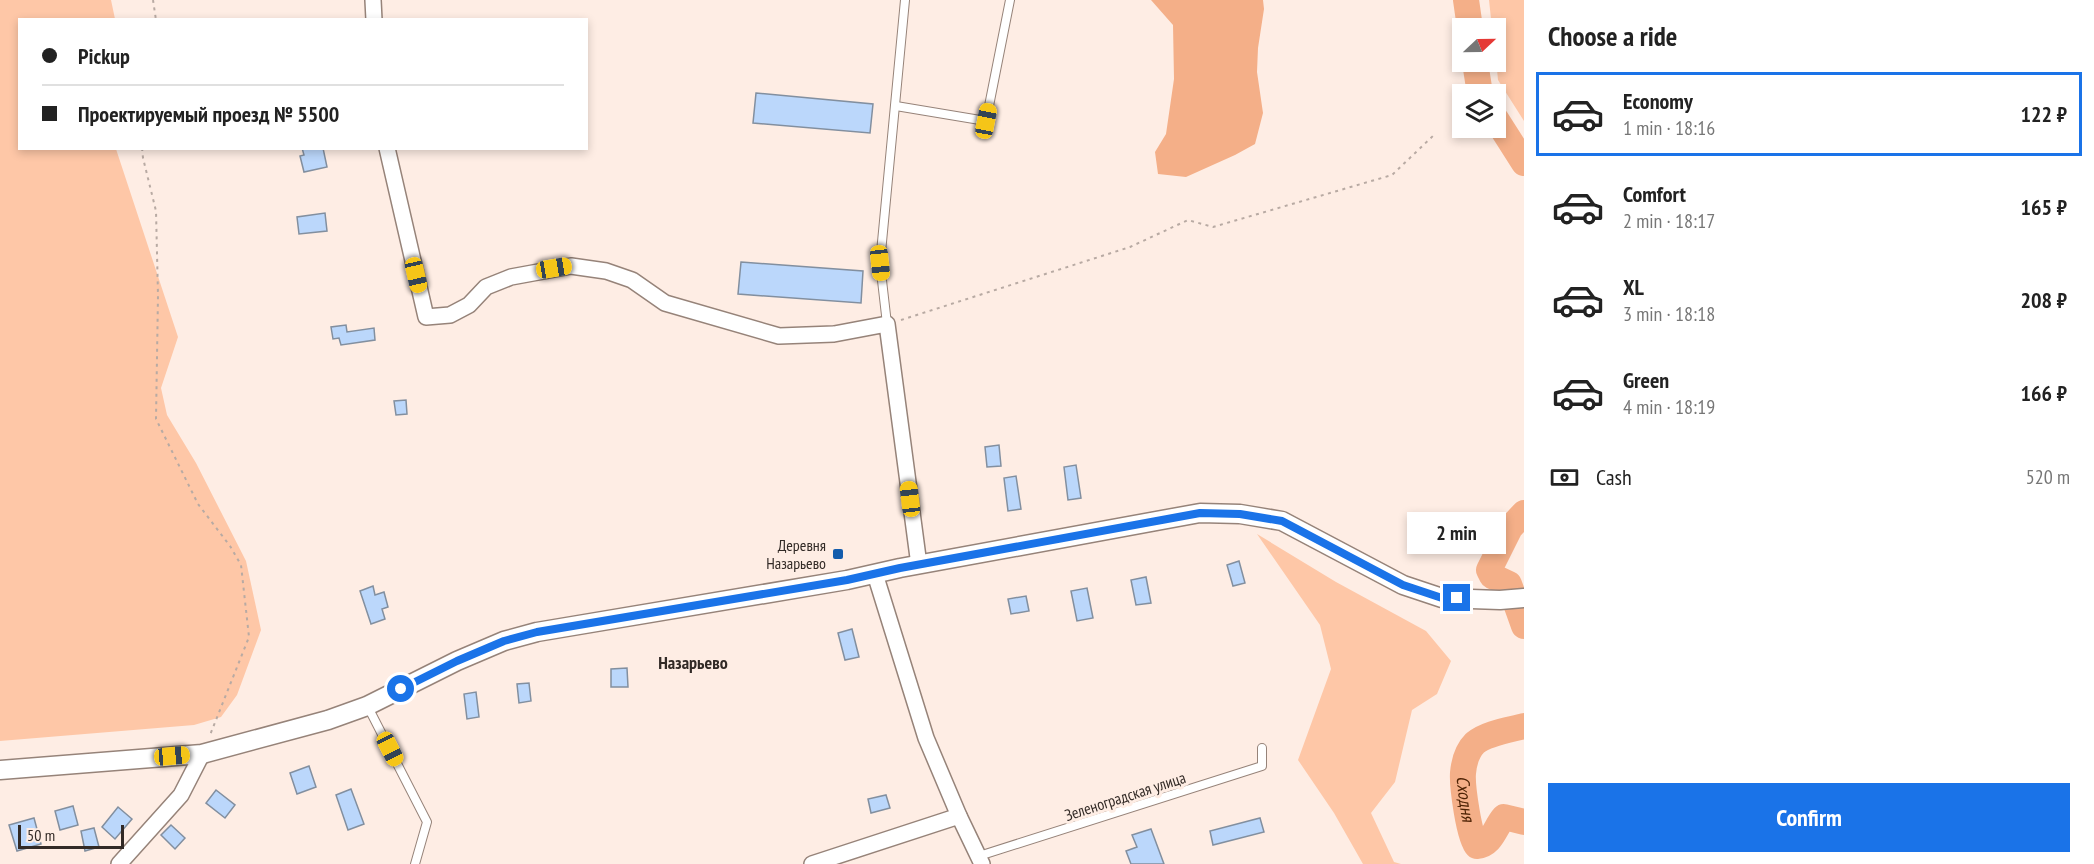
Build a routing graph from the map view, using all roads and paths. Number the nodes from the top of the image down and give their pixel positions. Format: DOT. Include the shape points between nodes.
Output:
graph roads {
  1 [pos="153,0"];
  2 [pos="373,0"];
  3 [pos="904,0"];
  4 [pos="1010,0"];
  5 [pos="156,18"];
  6 [pos="374,18"];
  7 [pos="896,106"];
  8 [pos="1435,134"];
  9 [pos="142,150"];
  10 [pos="387,150"];
  11 [pos="887,324"];
  12 [pos="919,565"];
  13 [pos="875,574"];
  14 [pos="1524,598"];
  15 [pos="367,706"];
  16 [pos="1262,748"];
  17 [pos="202,754"];
  18 [pos="0,770"];
  19 [pos="959,816"];
  20 [pos="980,860"];
  21 [pos="119,864"];
  22 [pos="415,864"];
  23 [pos="812,864"];
  1 -- 5 [label="path"];
  2 -- 6 [label="street"];
  3 -- 7 [label="lane"];
  4 -- 7 [label="lane" via="986,121"];
  7 -- 11 [label="lane" via="880,263"];
  8 -- 11 [label="path" via="1392,175 1213,227 1188,220 1130,247"];
  9 -- 17 [label="path" via="156,211 156,419 198,504 241,565 249,637"];
  10 -- 11 [label="street" via="426,317 450,315 469,305 486,287 511,277 571,266 606,271 632,280 665,303 778,336 834,334"];
  11 -- 12 [label="street"];
  12 -- 13 [label="street"];
  12 -- 14 [label="street" via="1200,513 1240,514 1282,521 1403,585 1442,598"];
  13 -- 15 [label="street" via="537,632 457,661"];
  13 -- 19 [label="street" via="926,738"];
  15 -- 17 [label="street"];
  15 -- 22 [label="lane" via="427,822"];
  16 -- 20 [label="lane, Зеленоградская улица" via="1262,766"];
  17 -- 18 [label="street"];
  17 -- 21 [label="street" via="181,795"];
  19 -- 20 [label="street"];
  19 -- 23 [label="street"];
}
